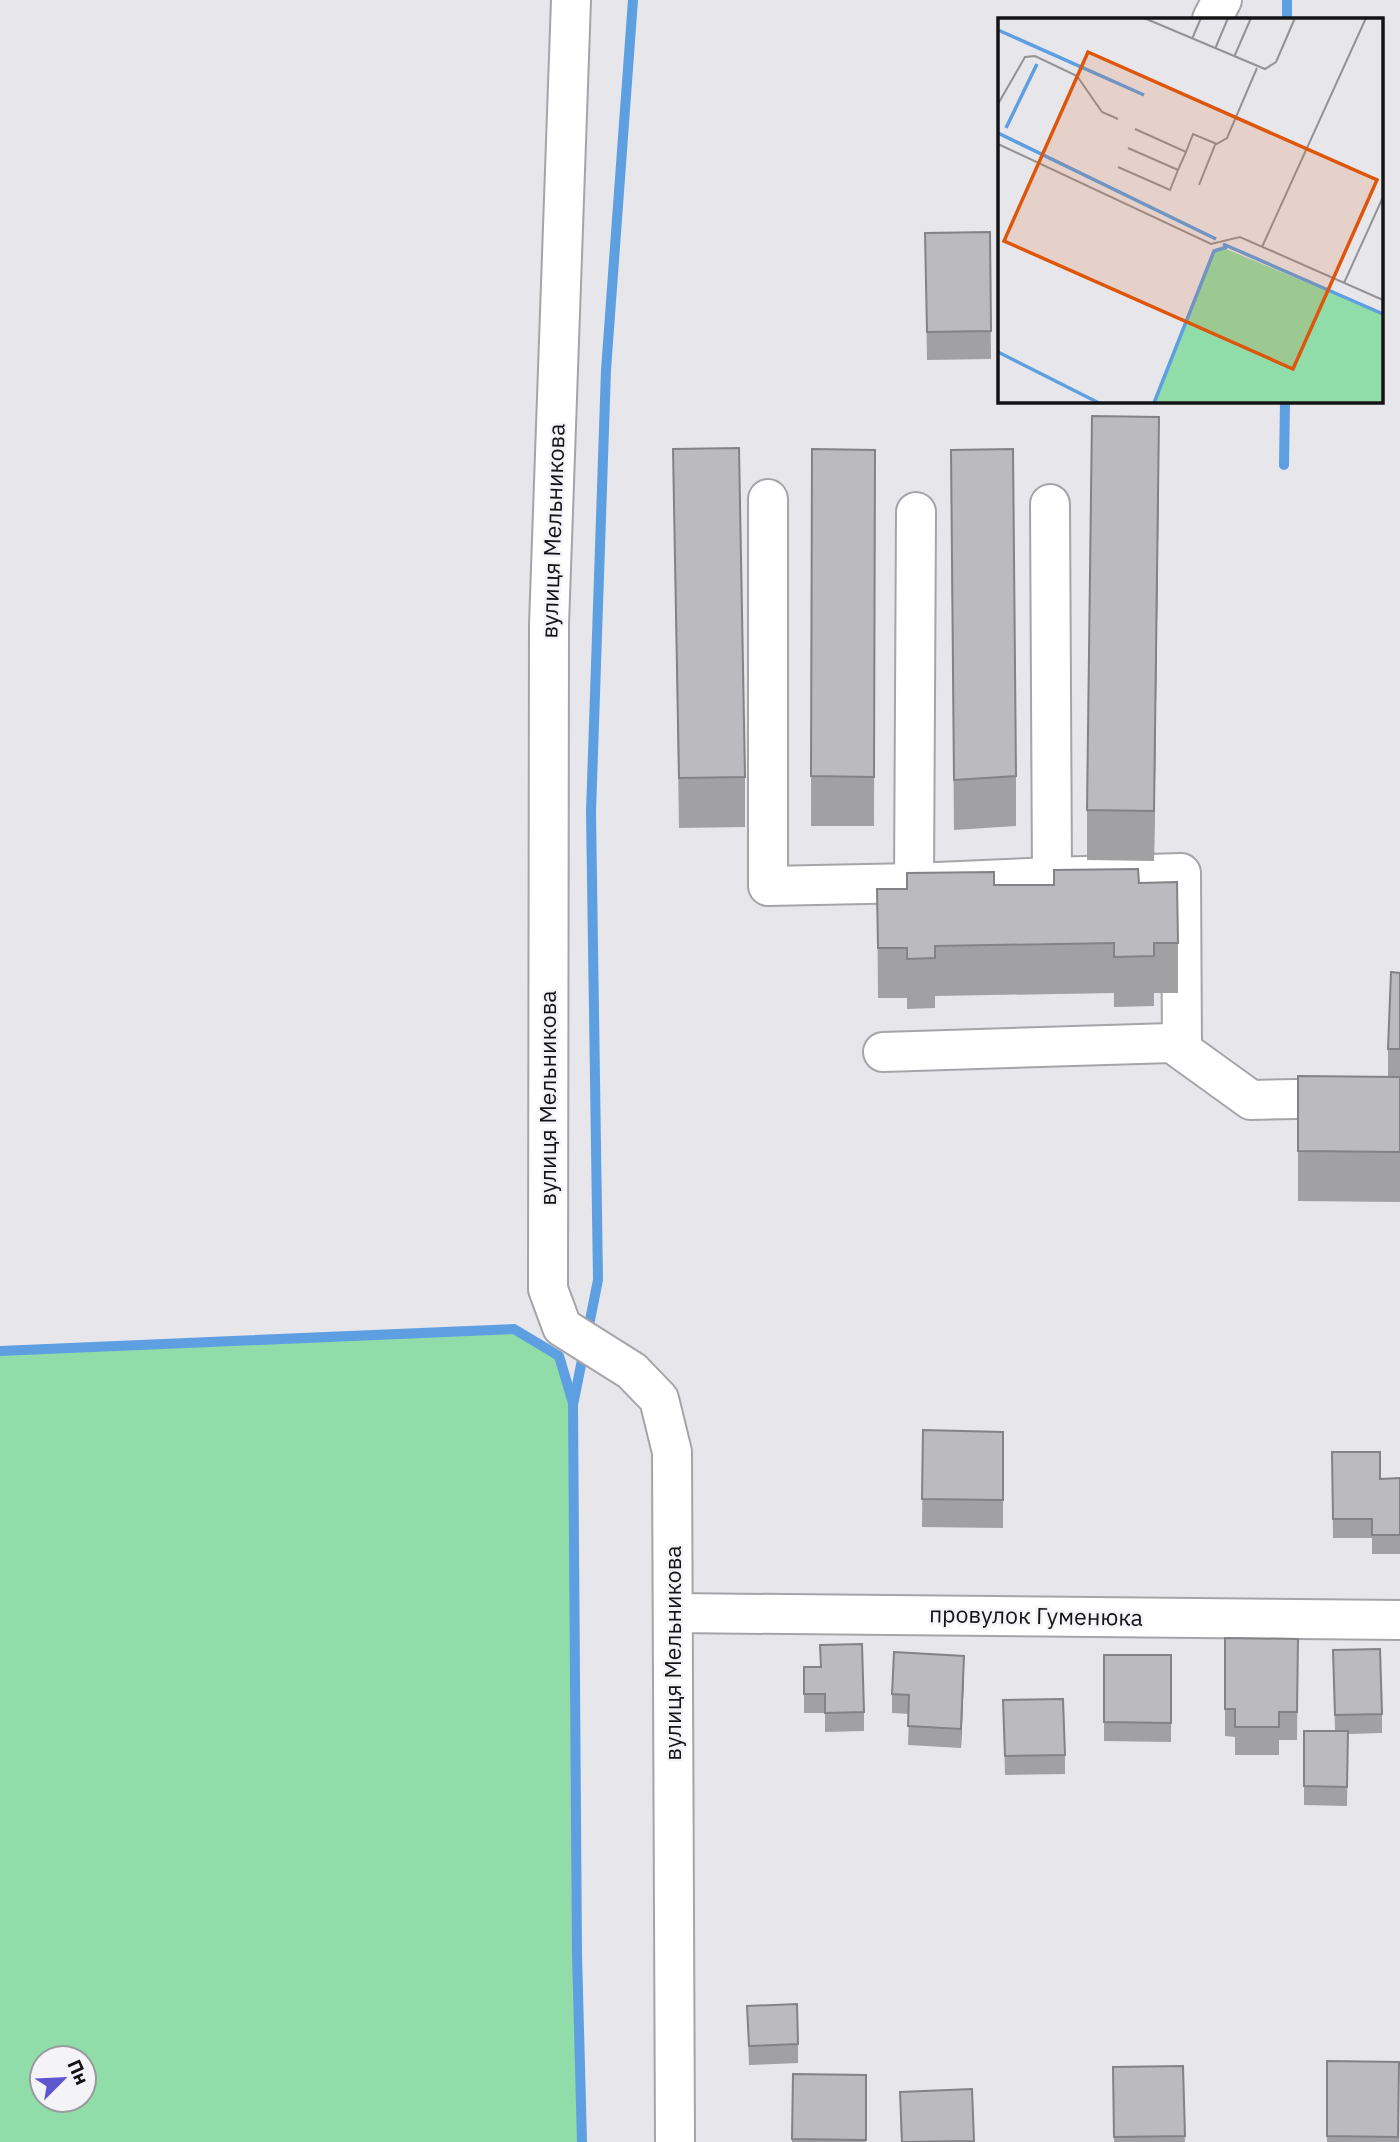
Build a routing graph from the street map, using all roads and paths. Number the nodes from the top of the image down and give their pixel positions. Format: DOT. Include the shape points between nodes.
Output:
graph roads {
  1 [pos="571,0"];
  2 [pos="1222,0"];
  3 [pos="1213,18"];
  4 [pos="768,499"];
  5 [pos="1050,505"];
  6 [pos="916,512"];
  7 [pos="1052,877"];
  8 [pos="914,883"];
  9 [pos="1182,1050"];
  10 [pos="883,1052"];
  11 [pos="1400,1097"];
  12 [pos="673,1613"];
  13 [pos="1400,1620"];
  14 [pos="675,2142"];
  1 -- 12 [label="street, вулиця Мельникова" via="549,625 548,1289 562,1327 632,1371 659,1399 672,1452"];
  2 -- 3 [label="street"];
  4 -- 8 [label="street" via="768,886"];
  5 -- 7 [label="street"];
  6 -- 8 [label="street"];
  7 -- 8 [label="street"];
  7 -- 9 [label="street" via="1181,873"];
  9 -- 10 [label="street" via="1172,1043"];
  9 -- 11 [label="street" via="1251,1100"];
  12 -- 13 [label="street, провулок Гуменюка"];
  12 -- 14 [label="street, вулиця Мельникова"];
}
